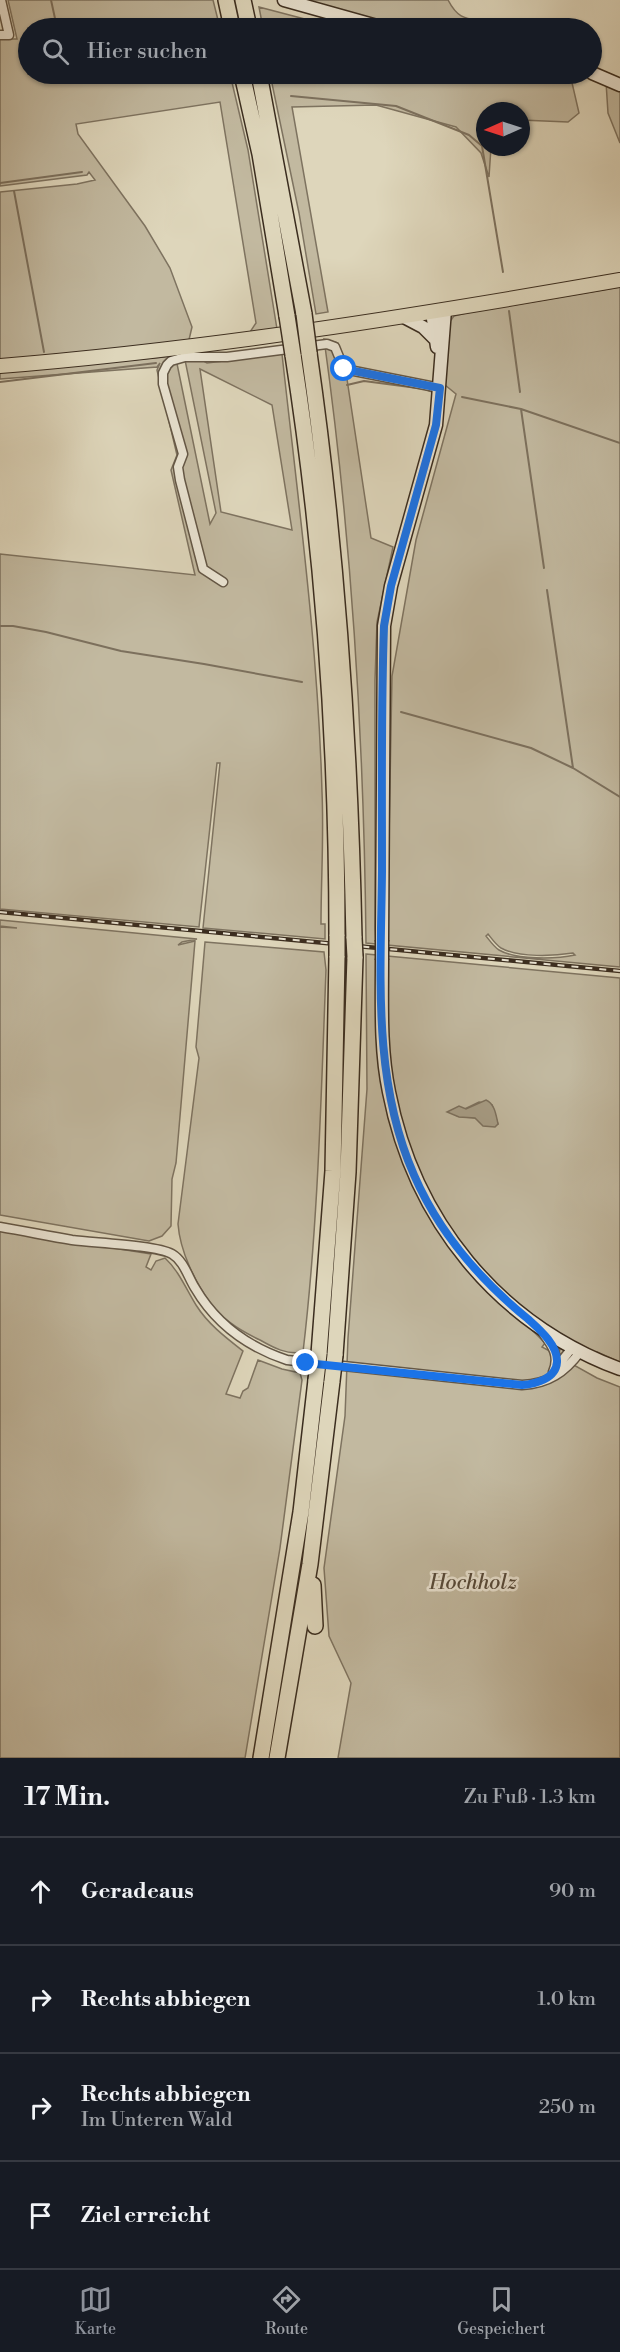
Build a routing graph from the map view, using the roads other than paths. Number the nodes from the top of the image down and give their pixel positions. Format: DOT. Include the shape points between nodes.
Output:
graph roads {
  1 [pos="1,0"];
  2 [pos="226,0"];
  3 [pos="284,0"];
  4 [pos="243,3"];
  5 [pos="230,18"];
  6 [pos="247,18"];
  7 [pos="348,18"];
  8 [pos="4,35"];
  9 [pos="602,78"];
  10 [pos="244,84"];
  11 [pos="261,84"];
  12 [pos="620,85"];
  13 [pos="620,280"];
  14 [pos="438,311"];
  15 [pos="404,317"];
  16 [pos="436,340"];
  17 [pos="0,366"];
  18 [pos="441,372"];
  19 [pos="440,388"];
  20 [pos="223,582"];
  21 [pos="0,1227"];
  22 [pos="540,1328"];
  23 [pos="576,1350"];
  24 [pos="620,1369"];
  25 [pos="553,1372"];
  26 [pos="543,1381"];
  27 [pos="310,1564"];
  28 [pos="315,1626"];
  29 [pos="261,1758"];
  30 [pos="277,1758"];
  1 -- 8 [label="street"];
  2 -- 5 [label="highway"];
  3 -- 7 [label="main road"];
  4 -- 6 [label="highway"];
  9 -- 12 [label="main road"];
  10 -- 29 [label="highway, bridge" via="266,189 307,456 325,630 337,845 333,1171 319,1354 300,1523"];
  11 -- 27 [label="highway, bridge" via="304,314 338,605 355,957 348,1172 335,1355"];
  13 -- 14 [label="main road"];
  14 -- 15 [label="main road"];
  14 -- 16 [label="main road"];
  14 -- 18 [label="main road"];
  15 -- 16 [label="main road"];
  15 -- 17 [label="main road" via="163,351"];
  16 -- 18 [label="main road"];
  18 -- 19 [label="main road"];
  19 -- 20 [label="street" via="344,369 335,347 321,343 227,357 184,357 166,365 163,378 183,454 178,467 180,480 203,569"];
  19 -- 22 [label="main road, bridge" via="436,425 391,586 384,626 382,1030 388,1090 403,1147 441,1227 490,1286"];
  21 -- 26 [label="street" via="171,1254 185,1268 216,1317 254,1346 286,1360 522,1385"];
  22 -- 23 [label="main road"];
  22 -- 25 [label="street" via="555,1353 557,1363"];
  23 -- 24 [label="main road"];
  23 -- 25 [label="street"];
  23 -- 26 [label="street" via="569,1366"];
  25 -- 26 [label="street"];
  27 -- 28 [label="highway"];
  27 -- 30 [label="highway"];
}
